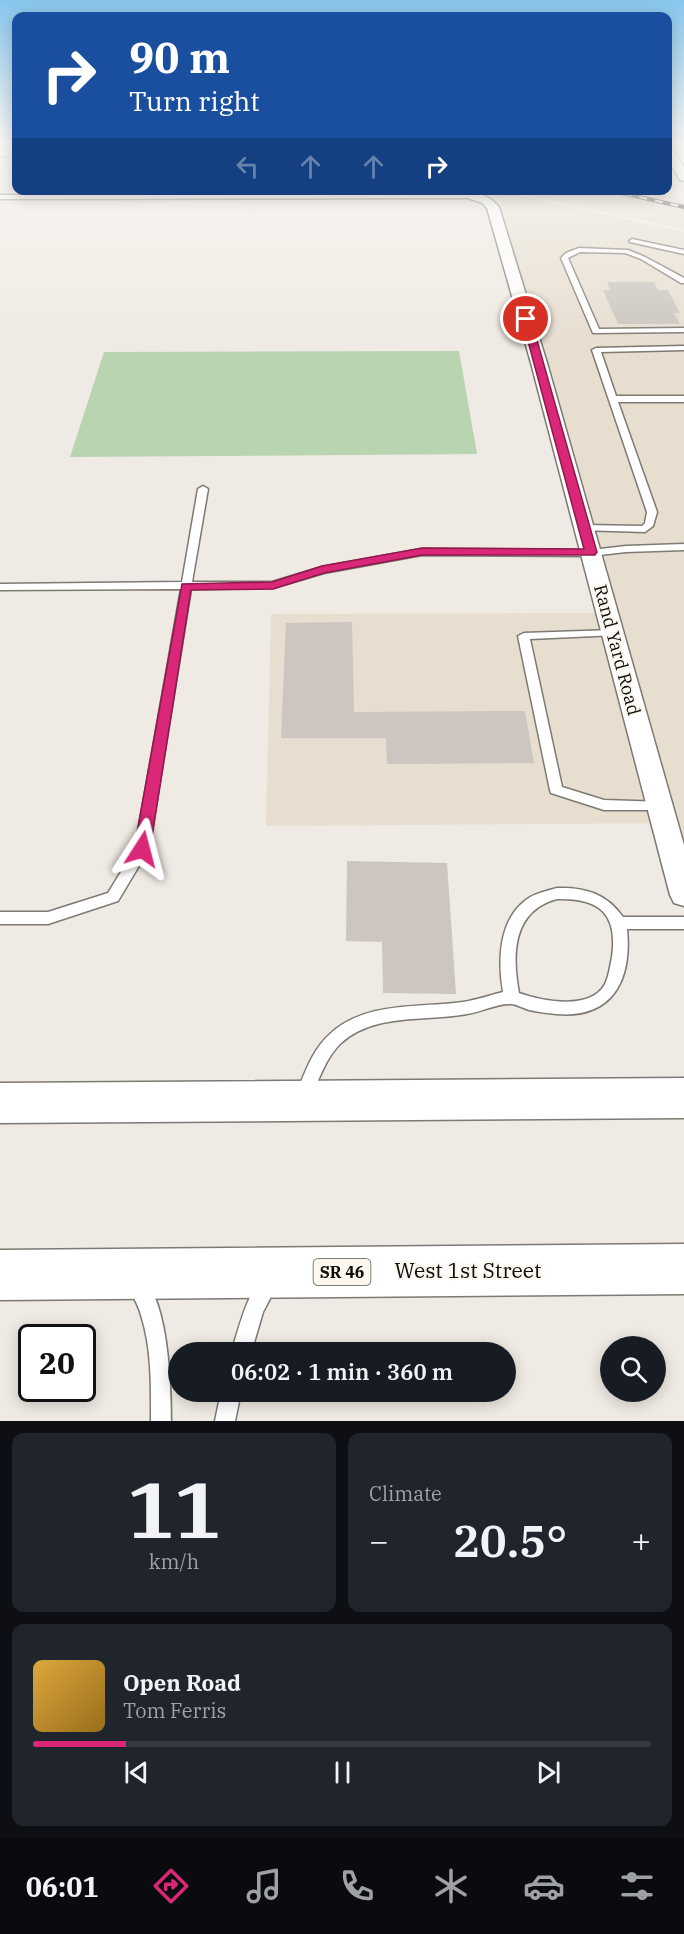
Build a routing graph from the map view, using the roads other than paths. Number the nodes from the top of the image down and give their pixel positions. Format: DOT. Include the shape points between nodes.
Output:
graph roads {
  1 [pos="494,211"];
  2 [pos="632,241"];
  3 [pos="684,252"];
  4 [pos="684,281"];
  5 [pos="684,330"];
  6 [pos="684,348"];
  7 [pos="613,399"];
  8 [pos="684,399"];
  9 [pos="203,489"];
  10 [pos="584,528"];
  11 [pos="684,548"];
  12 [pos="591,552"];
  13 [pos="0,587"];
  14 [pos="186,587"];
  15 [pos="613,633"];
  16 [pos="660,805"];
  17 [pos="675,832"];
  18 [pos="684,895"];
  19 [pos="0,918"];
  20 [pos="620,923"];
  21 [pos="684,923"];
  22 [pos="512,998"];
  23 [pos="684,1098"];
  24 [pos="302,1101"];
  25 [pos="0,1103"];
  26 [pos="684,1269"];
  27 [pos="275,1272"];
  28 [pos="130,1274"];
  29 [pos="0,1275"];
  30 [pos="244,1342"];
  31 [pos="229,1402"];
  32 [pos="161,1421"];
  33 [pos="225,1421"];
  1 -- 10 [label="street, Rand Yard Road"];
  2 -- 3 [label="lane"];
  4 -- 5 [label="lane" via="626,251 579,250 564,258 596,331"];
  6 -- 7 [label="lane" via="596,350"];
  7 -- 8 [label="lane"];
  7 -- 10 [label="lane" via="652,512 650,524 645,529"];
  9 -- 14 [label="lane"];
  10 -- 12 [label="street, Rand Yard Road"];
  11 -- 12 [label="lane"];
  12 -- 14 [label="lane" via="422,552 322,570 273,585"];
  12 -- 15 [label="street, Rand Yard Road"];
  13 -- 14 [label="lane"];
  14 -- 19 [label="lane" via="142,849 113,897 48,918"];
  15 -- 16 [label="street, Rand Yard Road"];
  15 -- 16 [label="lane" via="524,636 556,790 604,805"];
  16 -- 17 [label="street, Rand Yard Road"];
  17 -- 18 [label="street, Rand Yard Road"];
  20 -- 21 [label="lane"];
  20 -- 22 [label="lane" via="622,942 610,989 598,1001 581,1007 557,1007"];
  20 -- 22 [label="lane" via="602,901 590,896 561,893 529,906 510,942 508,975"];
  22 -- 24 [label="lane" via="464,1008 390,1014 347,1031 323,1052"];
  23 -- 24 [label="main road"];
  24 -- 25 [label="main road"];
  26 -- 27 [label="main road, West 1st Street / SR 46"];
  27 -- 28 [label="main road, West 1st Street / SR 46"];
  27 -- 30 [label="lane" via="255,1308"];
  28 -- 29 [label="main road, West 1st Street / SR 46"];
  28 -- 32 [label="lane" via="148,1302 160,1361"];
  31 -- 33 [label="lane"];
}
